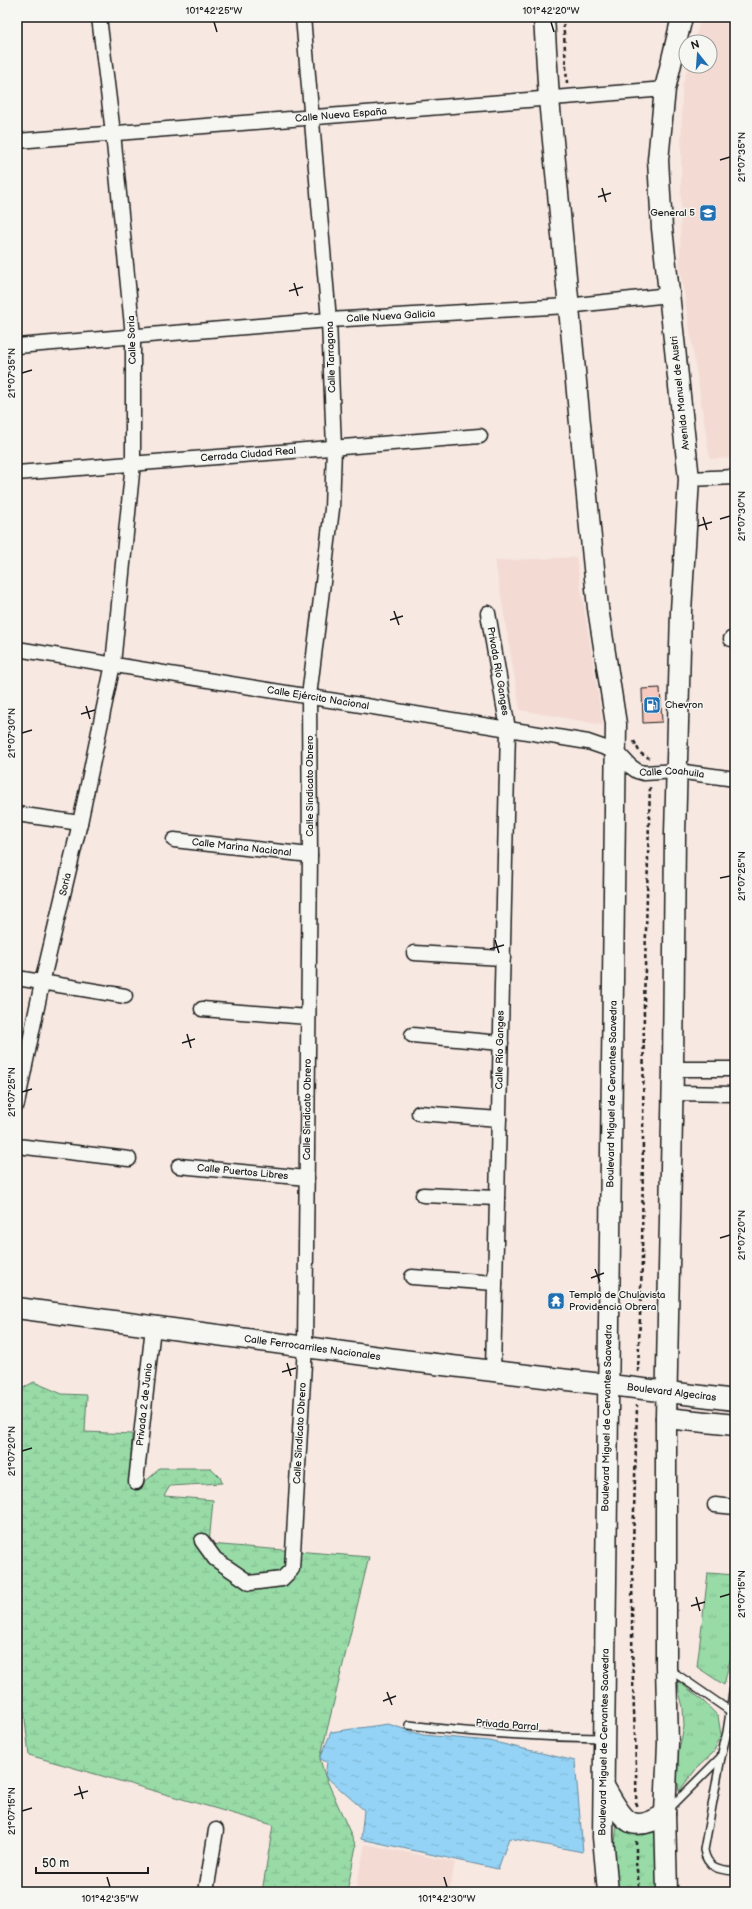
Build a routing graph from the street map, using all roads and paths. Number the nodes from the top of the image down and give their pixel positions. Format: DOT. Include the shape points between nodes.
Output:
graph roads {
  1 [pos="99,17"];
  2 [pos="303,17"];
  3 [pos="544,17"];
  4 [pos="682,17"];
  5 [pos="665,89"];
  6 [pos="549,99"];
  7 [pos="312,117"];
  8 [pos="113,133"];
  9 [pos="17,141"];
  10 [pos="669,295"];
  11 [pos="568,306"];
  12 [pos="329,320"];
  13 [pos="133,336"];
  14 [pos="17,346"];
  15 [pos="480,436"];
  16 [pos="334,448"];
  17 [pos="133,463"];
  18 [pos="17,473"];
  19 [pos="735,477"];
  20 [pos="689,479"];
  21 [pos="488,614"];
  22 [pos="17,649"];
  23 [pos="113,664"];
  24 [pos="309,696"];
  25 [pos="508,729"];
  26 [pos="617,752"];
  27 [pos="676,771"];
  28 [pos="650,773"];
  29 [pos="735,779"];
  30 [pos="17,814"];
  31 [pos="80,823"];
  32 [pos="174,840"];
  33 [pos="310,855"];
  34 [pos="414,953"];
  35 [pos="502,958"];
  36 [pos="17,978"];
  37 [pos="42,983"];
  38 [pos="125,996"];
  39 [pos="202,1009"];
  40 [pos="308,1017"];
  41 [pos="412,1035"];
  42 [pos="500,1043"];
  43 [pos="673,1069"];
  44 [pos="735,1069"];
  45 [pos="672,1093"];
  46 [pos="735,1094"];
  47 [pos="17,1104"];
  48 [pos="419,1112"];
  49 [pos="499,1119"];
  50 [pos="17,1146"];
  51 [pos="129,1159"];
  52 [pos="179,1166"];
  53 [pos="307,1178"];
  54 [pos="423,1196"];
  55 [pos="497,1198"];
  56 [pos="412,1277"];
  57 [pos="495,1283"];
  58 [pos="17,1308"];
  59 [pos="153,1327"];
  60 [pos="305,1346"];
  61 [pos="493,1371"];
  62 [pos="607,1385"];
  63 [pos="638,1389"];
  64 [pos="667,1393"];
  65 [pos="735,1400"];
  66 [pos="666,1418"];
  67 [pos="735,1425"];
  68 [pos="136,1482"];
  69 [pos="715,1505"];
  70 [pos="735,1507"];
  71 [pos="202,1541"];
  72 [pos="666,1667"];
  73 [pos="735,1680"];
  74 [pos="733,1712"];
  75 [pos="409,1725"];
  76 [pos="604,1738"];
  77 [pos="721,1757"];
  78 [pos="605,1788"];
  79 [pos="664,1814"];
  80 [pos="636,1824"];
  81 [pos="216,1830"];
  82 [pos="735,1871"];
  83 [pos="206,1892"];
  84 [pos="608,1892"];
  85 [pos="640,1892"];
  86 [pos="667,1892"];
  1 -- 8 [label="street, Calle Soria"];
  2 -- 7 [label="street, Calle Tarragona"];
  3 -- 6 [label="main road, Boulevard Miguel de Cervantes Saavedra"];
  4 -- 5 [label="main road, Avenida Manuel de Austri"];
  5 -- 6 [label="street, Calle Nueva España"];
  5 -- 10 [label="main road, Avenida Manuel de Austri" via="658,160"];
  6 -- 7 [label="street, Calle Nueva España"];
  6 -- 11 [label="main road, Boulevard Miguel de Cervantes Saavedra"];
  7 -- 8 [label="street, Calle Nueva España"];
  7 -- 12 [label="street, Calle Tarragona"];
  8 -- 9 [label="street, Calle Nueva España"];
  8 -- 13 [label="street, Calle Soria"];
  10 -- 11 [label="street, Calle Nueva Galicia"];
  10 -- 20 [label="main road, Avenida Manuel de Austri"];
  11 -- 12 [label="street, Calle Nueva Galicia"];
  11 -- 26 [label="main road, Boulevard Miguel de Cervantes Saavedra" via="597,600 616,724"];
  12 -- 13 [label="street, Calle Nueva Galicia"];
  12 -- 16 [label="street, Calle Tarragona"];
  13 -- 14 [label="street, Calle Nueva Galicia"];
  13 -- 17 [label="street, Calle Soria"];
  15 -- 16 [label="street, Cerrada Ciudad Real"];
  16 -- 17 [label="street, Cerrada Ciudad Real"];
  16 -- 24 [label="street, Calle Tarragona" via="332,509"];
  17 -- 18 [label="street, Cerrada Ciudad Real"];
  17 -- 23 [label="street, Calle Soria"];
  19 -- 20 [label="street"];
  20 -- 27 [label="main road, Avenida Manuel de Austri" via="681,611"];
  21 -- 25 [label="street, Privada Río Ganges"];
  22 -- 23 [label="street, Calle Ejército Nacional"];
  23 -- 24 [label="street, Calle Ejército Nacional"];
  23 -- 31 [label="street, Soria"];
  24 -- 25 [label="street, Calle Ejército Nacional"];
  24 -- 33 [label="street, Calle Sindicato Obrero"];
  25 -- 26 [label="street, Calle Ejército Nacional" via="588,742"];
  25 -- 35 [label="street, Calle Río Ganges"];
  26 -- 28 [label="street, Calle Coahuila" via="637,771"];
  26 -- 62 [label="main road, Boulevard Miguel de Cervantes Saavedra"];
  27 -- 28 [label="street, Calle Coahuila"];
  27 -- 29 [label="street, Calle Coahuila"];
  27 -- 43 [label="main road"];
  28 -- 63 [label="path"];
  30 -- 31 [label="street"];
  31 -- 37 [label="street, Soria"];
  32 -- 33 [label="street, Calle Marina Nacional"];
  33 -- 40 [label="street, Calle Sindicato Obrero"];
  34 -- 35 [label="street"];
  35 -- 42 [label="street, Calle Río Ganges"];
  36 -- 37 [label="street"];
  37 -- 38 [label="street"];
  37 -- 47 [label="street, Soria"];
  39 -- 40 [label="street"];
  40 -- 53 [label="street, Calle Sindicato Obrero"];
  41 -- 42 [label="street"];
  42 -- 49 [label="street, Calle Río Ganges"];
  43 -- 44 [label="street"];
  43 -- 45 [label="main road"];
  45 -- 46 [label="street"];
  45 -- 64 [label="main road"];
  48 -- 49 [label="street"];
  49 -- 55 [label="street, Calle Río Ganges"];
  50 -- 51 [label="street"];
  52 -- 53 [label="street, Calle Puertos Libres"];
  53 -- 60 [label="street, Calle Sindicato Obrero"];
  54 -- 55 [label="street"];
  55 -- 57 [label="street, Calle Río Ganges"];
  56 -- 57 [label="street"];
  57 -- 61 [label="street, Calle Río Ganges"];
  58 -- 59 [label="main road, Calle Ferrocarriles Nacionales"];
  59 -- 60 [label="main road, Calle Ferrocarriles Nacionales"];
  59 -- 68 [label="street, Privada 2 de Junio"];
  60 -- 61 [label="main road, Calle Ferrocarriles Nacionales"];
  60 -- 71 [label="street, Calle Sindicato Obrero" via="292,1569 282,1579 250,1583 215,1559"];
  61 -- 62 [label="main road, Calle Ferrocarriles Nacionales"];
  62 -- 63 [label="main road, Boulevard Algeciras"];
  62 -- 76 [label="main road, Boulevard Miguel de Cervantes Saavedra"];
  63 -- 64 [label="main road, Boulevard Algeciras"];
  63 -- 80 [label="path" via="633,1590"];
  64 -- 65 [label="main road, Boulevard Algeciras"];
  64 -- 66 [label="main road"];
  66 -- 67 [label="main road"];
  66 -- 72 [label="main road"];
  69 -- 70 [label="street"];
  72 -- 74 [label="lane"];
  72 -- 79 [label="main road" via="668,1743"];
  73 -- 74 [label="lane"];
  74 -- 77 [label="lane"];
  75 -- 76 [label="lane, Privada Parral" via="502,1735"];
  76 -- 78 [label="main road, Boulevard Miguel de Cervantes Saavedra"];
  77 -- 79 [label="lane"];
  77 -- 82 [label="lane" via="704,1850 706,1860 712,1867"];
  78 -- 80 [label="main road" via="625,1819"];
  78 -- 84 [label="main road, Boulevard Miguel de Cervantes Saavedra" via="603,1837"];
  79 -- 80 [label="main road" via="652,1822"];
  79 -- 86 [label="main road"];
  80 -- 85 [label="path" via="636,1863"];
  81 -- 83 [label="street"];
}
